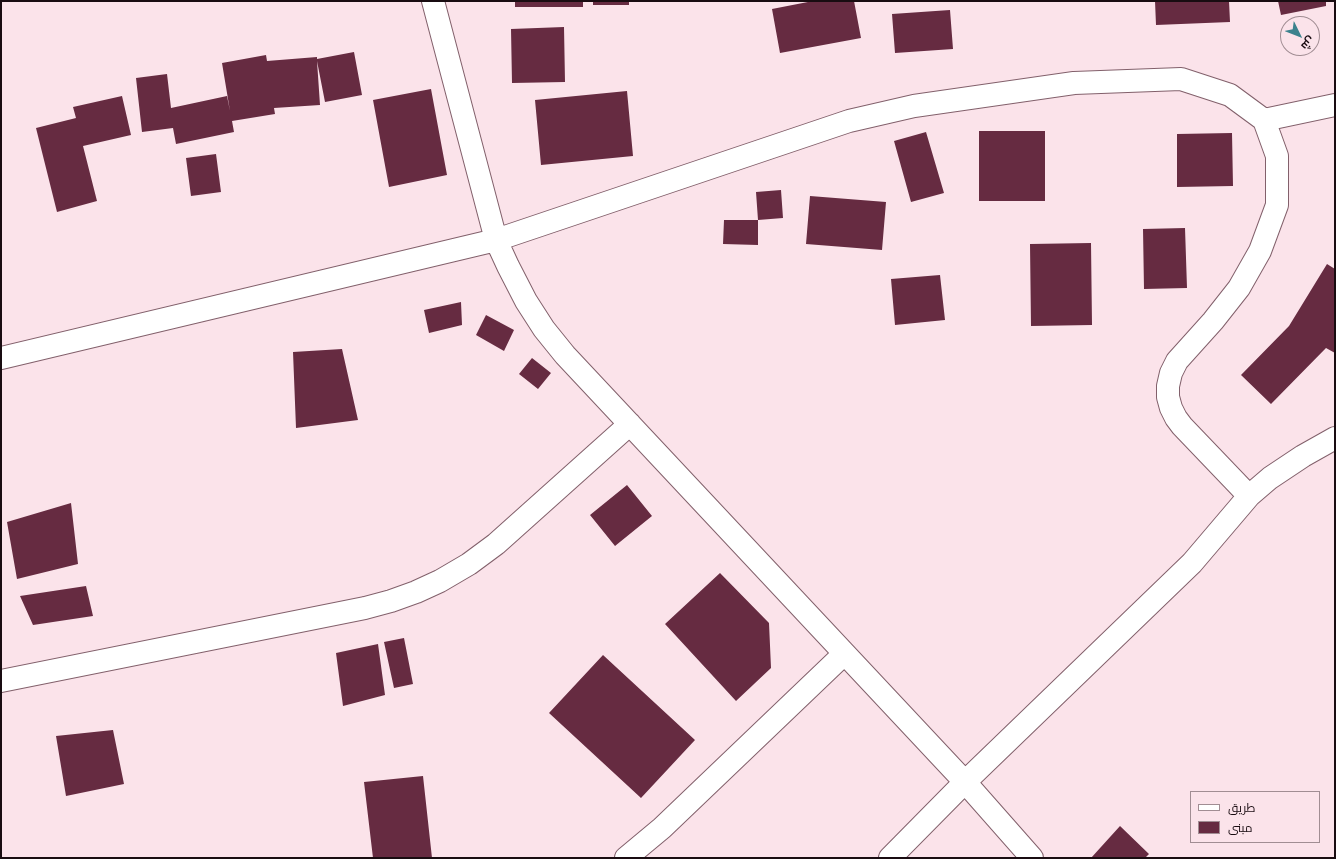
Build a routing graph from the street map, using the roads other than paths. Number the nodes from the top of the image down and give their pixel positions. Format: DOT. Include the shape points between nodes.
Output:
graph roads {
  1 [pos="433,1"];
  2 [pos="1335,105"];
  3 [pos="1264,120"];
  4 [pos="496,240"];
  5 [pos="1,358"];
  6 [pos="630,424"];
  7 [pos="1335,438"];
  8 [pos="1249,496"];
  9 [pos="844,654"];
  10 [pos="1,680"];
  11 [pos="965,782"];
  12 [pos="634,856"];
  13 [pos="890,858"];
  14 [pos="1032,858"];
  1 -- 4 [label="street"];
  2 -- 3 [label="street"];
  3 -- 4 [label="street" via="1230,95 1181,79 1074,83 914,106 849,121"];
  3 -- 8 [label="street" via="1277,156 1277,205 1260,251 1240,288 1177,361 1168,386 1168,397 1176,418"];
  4 -- 5 [label="street"];
  4 -- 6 [label="street" via="526,301 544,329"];
  6 -- 9 [label="street"];
  6 -- 10 [label="street" via="496,544 469,564 416,592 365,608"];
  7 -- 8 [label="street" via="1290,464"];
  8 -- 11 [label="street" via="1192,563"];
  9 -- 11 [label="street"];
  9 -- 12 [label="street"];
  11 -- 13 [label="street"];
  11 -- 14 [label="street"];
}
